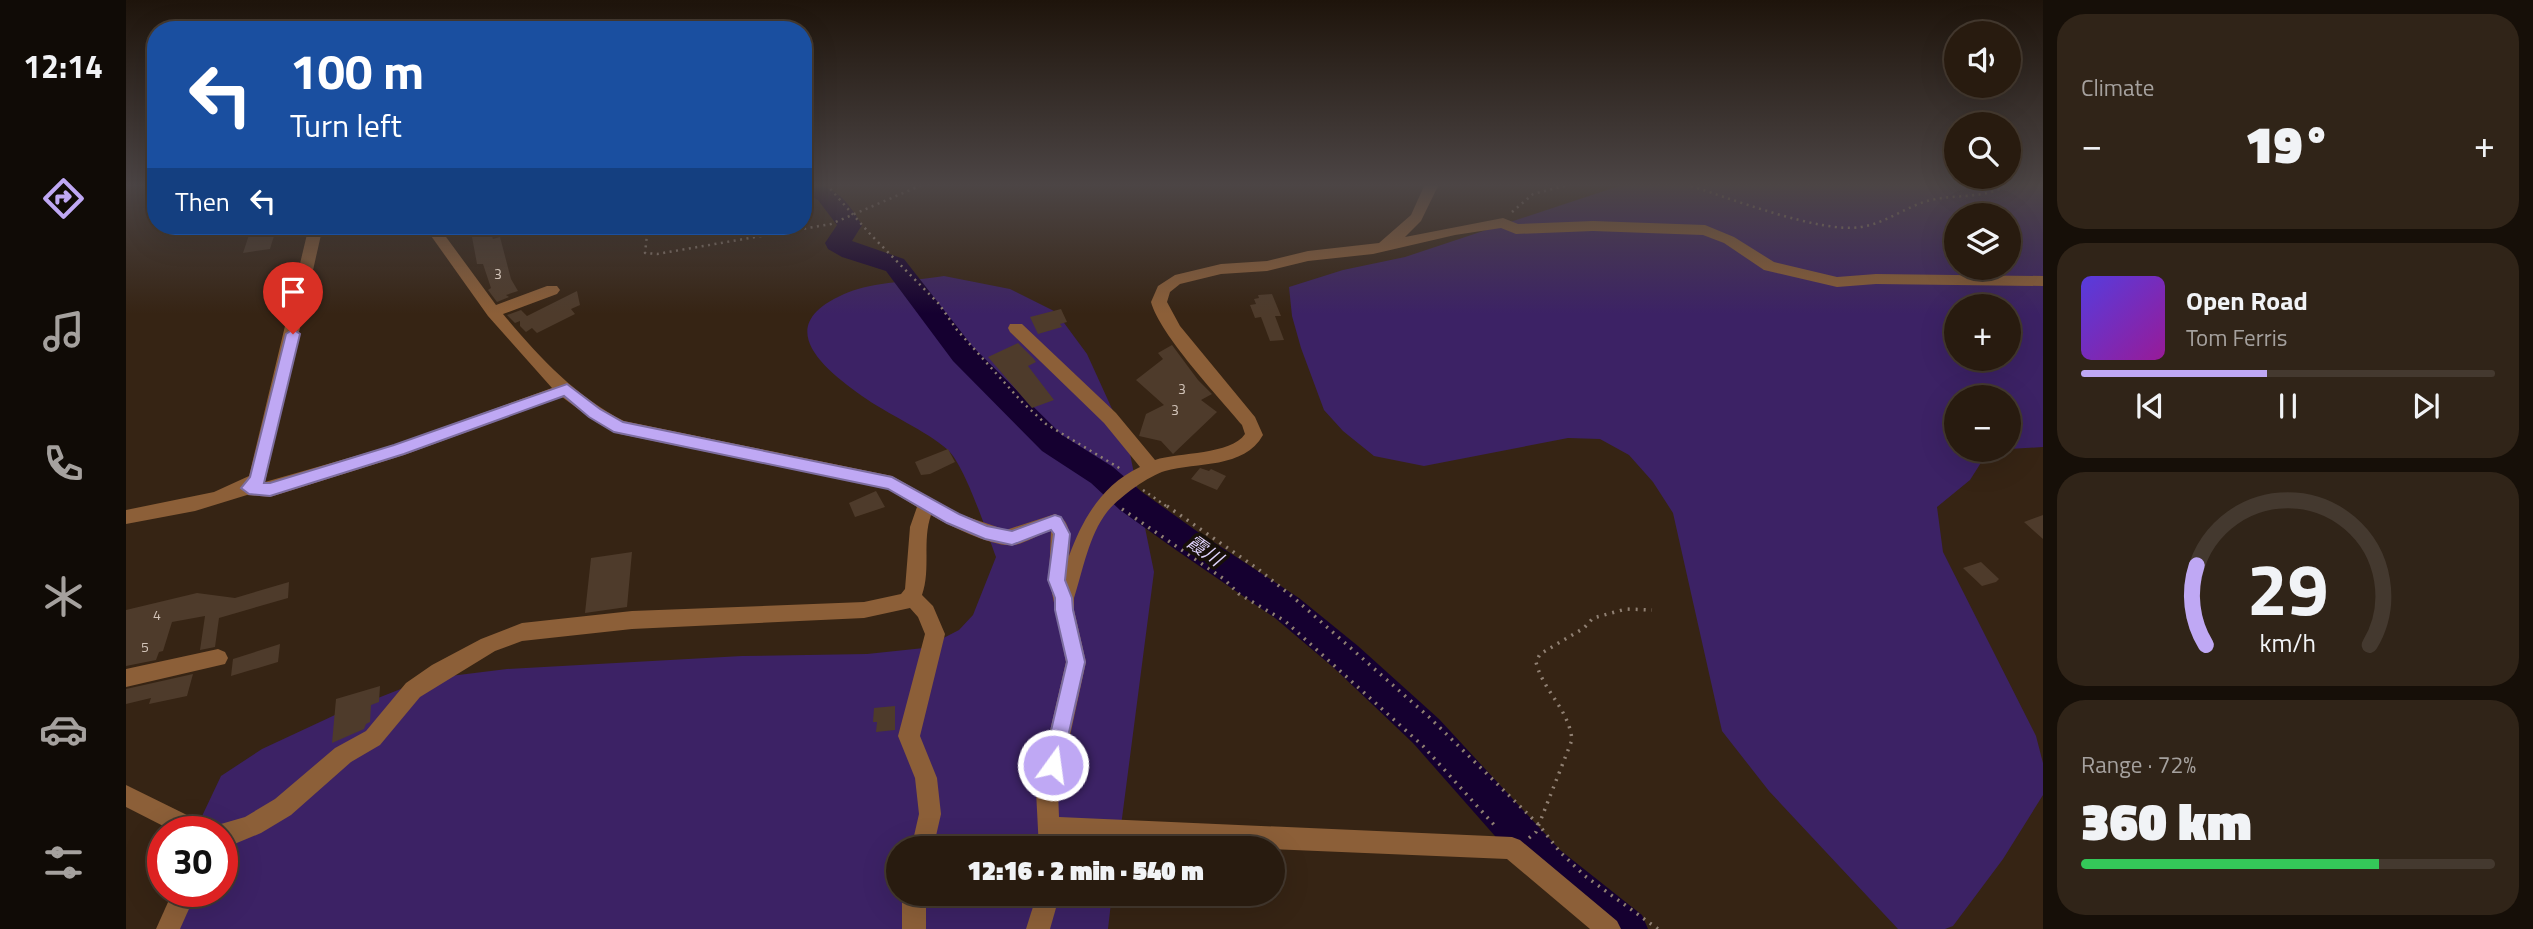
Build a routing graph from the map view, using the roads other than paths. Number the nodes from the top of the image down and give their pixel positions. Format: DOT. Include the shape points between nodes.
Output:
graph roads {
  1 [pos="1408,227"];
  2 [pos="1473,227"];
  3 [pos="1512,227"];
  4 [pos="1558,227"];
  5 [pos="1631,227"];
  6 [pos="314,235"];
  7 [pos="437,235"];
  8 [pos="1373,249"];
  9 [pos="2043,281"];
  10 [pos="552,290"];
  11 [pos="493,312"];
  12 [pos="1016,328"];
  13 [pos="567,389"];
  14 [pos="1151,468"];
  15 [pos="249,488"];
  16 [pos="929,505"];
  17 [pos="126,517"];
  18 [pos="912,597"];
  19 [pos="1064,598"];
  20 [pos="218,658"];
  21 [pos="126,678"];
  22 [pos="126,796"];
  23 [pos="166,816"];
  24 [pos="238,831"];
  25 [pos="925,836"];
  26 [pos="1050,836"];
  27 [pos="1285,843"];
  28 [pos="914,906"];
  29 [pos="1045,906"];
  30 [pos="178,907"];
  31 [pos="168,929"];
  32 [pos="914,929"];
  33 [pos="1038,929"];
  34 [pos="1609,929"];
  1 -- 8 [label="street"];
  2 -- 8 [label="street"];
  3 -- 4 [label="street"];
  5 -- 9 [label="street" via="1704,230 1769,266 1837,282"];
  6 -- 15 [label="street" via="264,454 257,480"];
  7 -- 11 [label="street"];
  8 -- 14 [label="street" via="1221,269 1168,284 1160,296 1161,309 1249,422 1254,435 1247,445 1229,453"];
  10 -- 11 [label="street"];
  11 -- 13 [label="street" via="527,355"];
  12 -- 14 [label="street" via="1110,418"];
  13 -- 15 [label="street" via="270,490"];
  13 -- 16 [label="street" via="620,428 892,483"];
  14 -- 19 [label="street" via="1110,498 1088,526"];
  15 -- 17 [label="street"];
  16 -- 18 [label="street" via="919,518"];
  16 -- 19 [label="street" via="1006,538 1055,522 1062,534 1056,580"];
  18 -- 24 [label="street" via="863,610 632,620 522,632 488,645 413,690 373,738 343,755 282,807"];
  18 -- 25 [label="street" via="926,612 935,634 909,736 926,778 930,814"];
  19 -- 26 [label="street" via="1076,662 1047,791"];
  20 -- 21 [label="street"];
  22 -- 23 [label="street"];
  27 -- 34 [label="street" via="1512,848"];
  28 -- 32 [label="street"];
  29 -- 33 [label="street"];
  30 -- 31 [label="street"];
}
